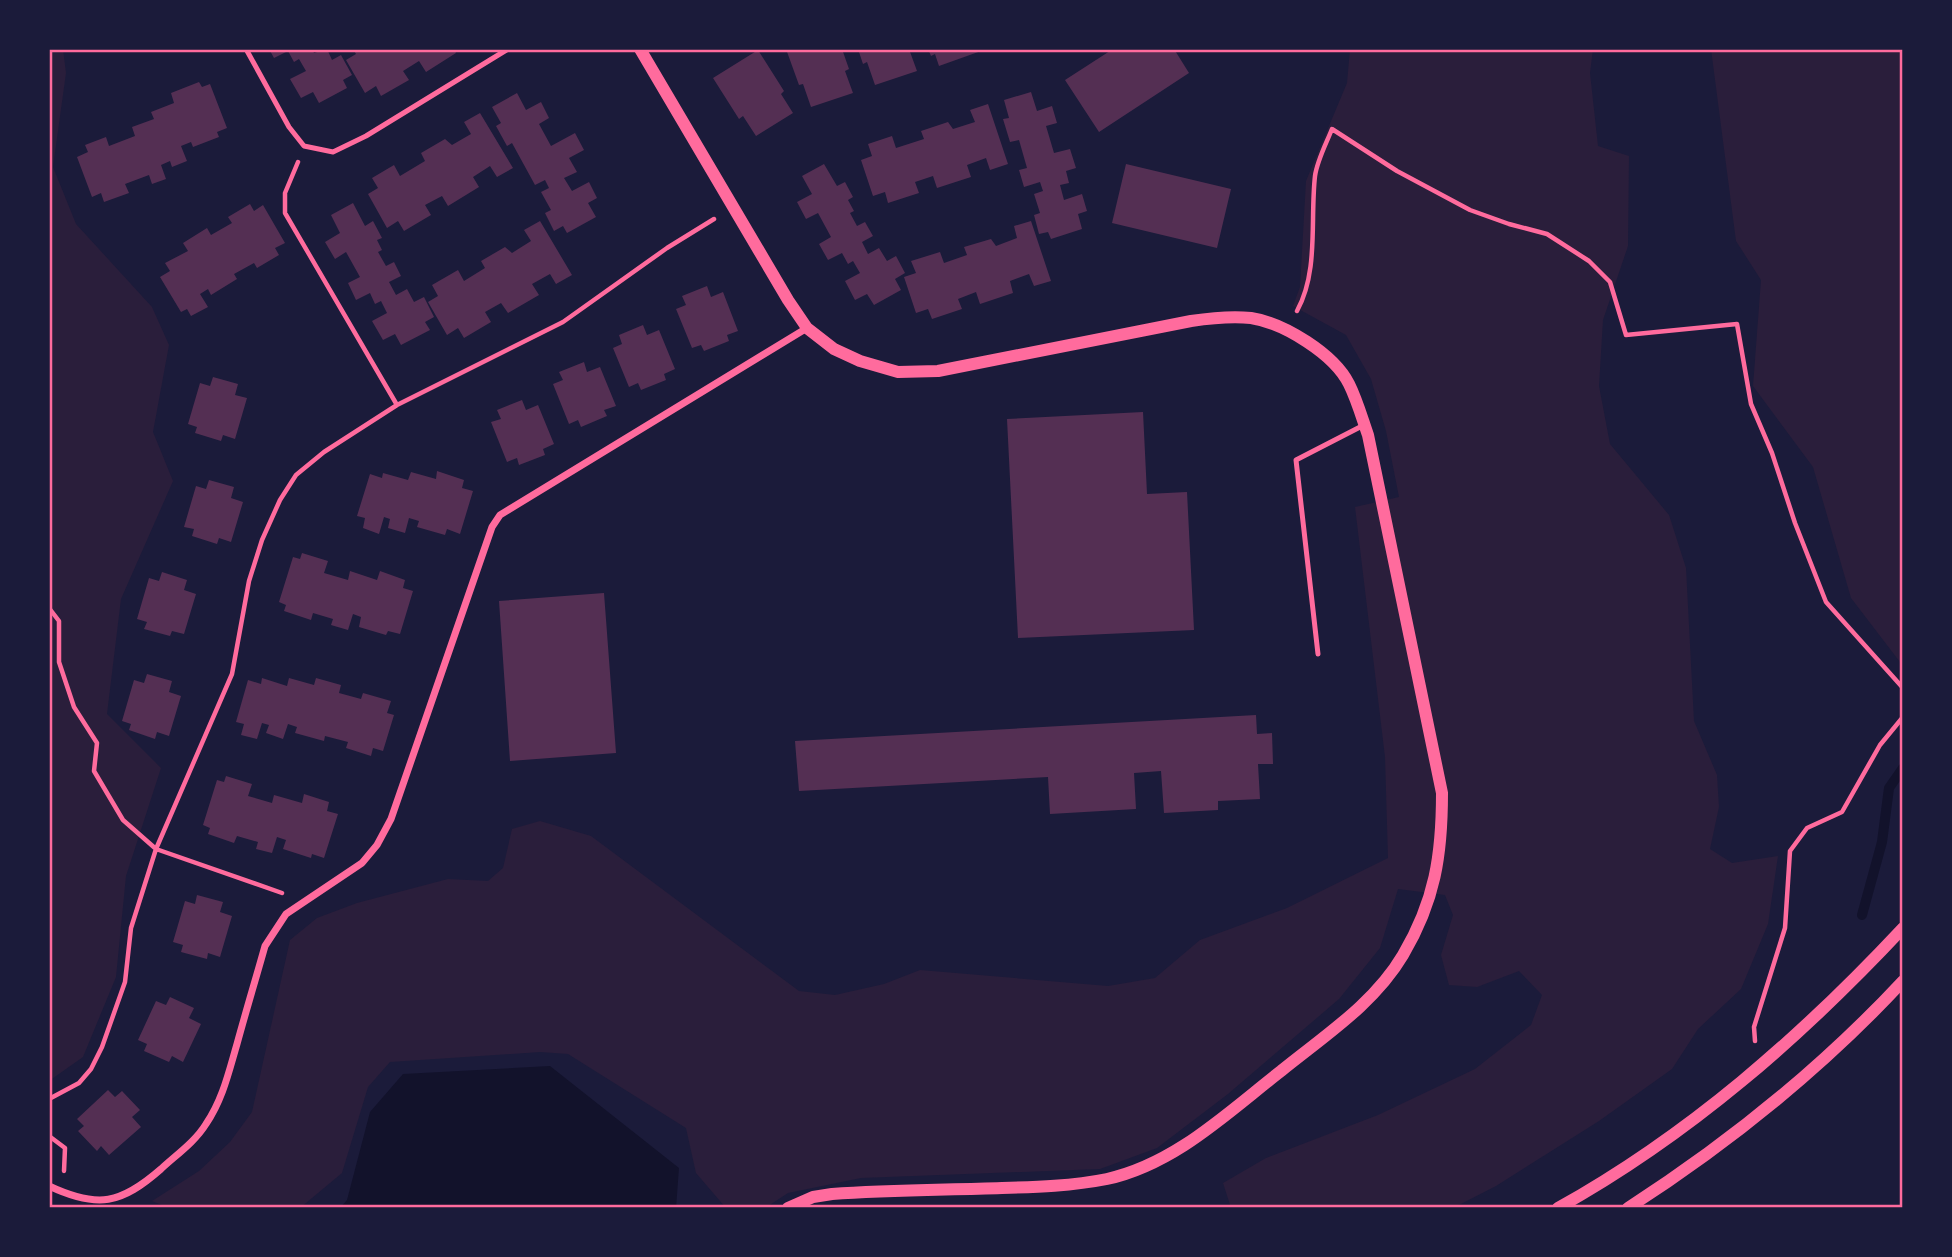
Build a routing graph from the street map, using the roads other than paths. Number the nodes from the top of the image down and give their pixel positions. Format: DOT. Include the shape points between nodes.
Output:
graph roads {
  1 [pos="246,49"];
  2 [pos="508,49"];
  3 [pos="640,49"];
  4 [pos="807,328"];
  5 [pos="1364,425"];
  6 [pos="1318,654"];
  7 [pos="1903,928"];
  8 [pos="1903,981"];
  9 [pos="49,1186"];
  10 [pos="788,1208"];
  11 [pos="1559,1208"];
  12 [pos="1628,1208"];
  1 -- 2 [label="lane" via="304,146 333,152"];
  3 -- 4 [label="street"];
  4 -- 5 [label="street" via="834,349 898,372 938,371 1217,317 1252,318 1287,331 1337,366"];
  4 -- 9 [label="street" via="500,515 391,819 362,863 286,914 265,946 223,1092 206,1124 196,1138 124,1196 95,1200"];
  5 -- 6 [label="lane" via="1296,460"];
  5 -- 10 [label="street" via="1442,793 1437,875 1424,915 1383,984 1352,1014 1200,1134 1149,1165 1064,1186 832,1194"];
  7 -- 11 [label="street" via="1814,1020 1756,1070 1649,1151"];
  8 -- 12 [label="street" via="1781,1098"];
}
